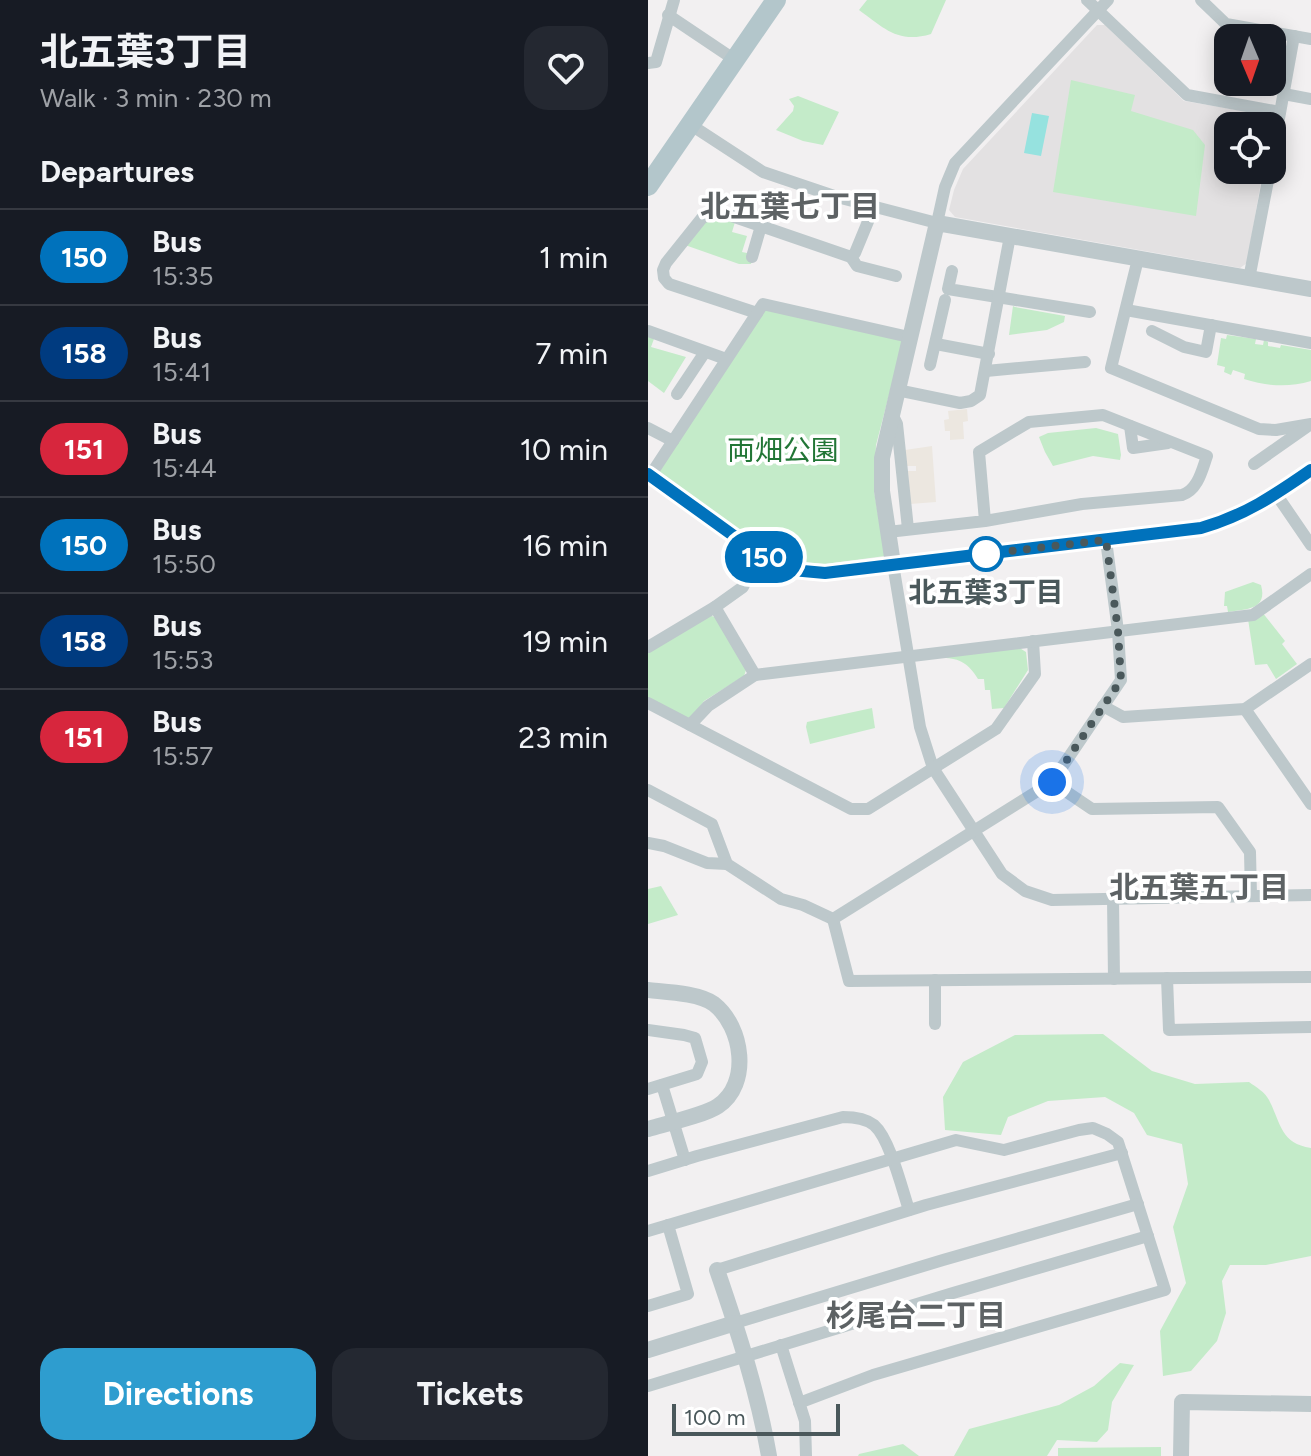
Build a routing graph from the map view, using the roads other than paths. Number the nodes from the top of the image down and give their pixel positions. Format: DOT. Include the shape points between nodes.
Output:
graph roads {
  1 [pos="674,0"];
  2 [pos="776,0"];
  3 [pos="1087,0"];
  4 [pos="1108,0"];
  5 [pos="1201,0"];
  6 [pos="1216,5"];
  7 [pos="1098,10"];
  8 [pos="668,15"];
  9 [pos="1294,36"];
  10 [pos="1311,39"];
  11 [pos="735,60"];
  12 [pos="648,63"];
  13 [pos="1286,82"];
  14 [pos="1286,94"];
  15 [pos="1284,96"];
  16 [pos="1311,99"];
  17 [pos="1280,112"];
  18 [pos="691,125"];
  19 [pos="1267,184"];
  20 [pos="648,186"];
  21 [pos="874,207"];
  22 [pos="937,223"];
  23 [pos="761,226"];
  24 [pos="1010,236"];
  25 [pos="752,257"];
  26 [pos="851,257"];
  27 [pos="1138,259"];
  28 [pos="952,271"];
  29 [pos="896,276"];
  30 [pos="1249,279"];
  31 [pos="1311,289"];
  32 [pos="999,298"];
  33 [pos="945,300"];
  34 [pos="1126,310"];
  35 [pos="1090,312"];
  36 [pos="757,313"];
  37 [pos="1211,325"];
  38 [pos="648,331"];
  39 [pos="1152,331"];
  40 [pos="909,337"];
  41 [pos="1311,343"];
  42 [pos="936,344"];
  43 [pos="705,352"];
  44 [pos="989,354"];
  45 [pos="726,359"];
  46 [pos="1085,362"];
  47 [pos="930,365"];
  48 [pos="986,371"];
  49 [pos="897,390"];
  50 [pos="677,394"];
  51 [pos="892,414"];
  52 [pos="1311,424"];
  53 [pos="1130,426"];
  54 [pos="648,428"];
  55 [pos="673,441"];
  56 [pos="1171,442"];
  57 [pos="1254,464"];
  58 [pos="1311,470"];
  59 [pos="649,475"];
  60 [pos="1276,494"];
  61 [pos="985,521"];
  62 [pos="908,529"];
  63 [pos="888,532"];
  64 [pos="1106,540"];
  65 [pos="1311,545"];
  66 [pos="759,554"];
  67 [pos="893,564"];
  68 [pos="1311,574"];
  69 [pos="715,607"];
  70 [pos="1118,631"];
  71 [pos="1033,641"];
  72 [pos="648,647"];
  73 [pos="910,656"];
  74 [pos="1307,666"];
  75 [pos="755,675"];
  76 [pos="1311,680"];
  77 [pos="648,703"];
  78 [pos="1103,706"];
  79 [pos="1245,709"];
  80 [pos="690,725"];
  81 [pos="933,768"];
  82 [pos="1052,782"];
  83 [pos="648,790"];
  84 [pos="1311,804"];
  85 [pos="974,831"];
  86 [pos="648,843"];
  87 [pos="727,864"];
  88 [pos="1311,895"];
  89 [pos="1251,896"];
  90 [pos="1113,898"];
  91 [pos="833,919"];
  92 [pos="1311,977"];
  93 [pos="1167,978"];
  94 [pos="1114,979"];
  95 [pos="935,980"];
  96 [pos="648,990"];
  97 [pos="935,1024"];
  98 [pos="1311,1027"];
  99 [pos="648,1030"];
  100 [pos="662,1085"];
  101 [pos="648,1089"];
  102 [pos="673,1121"];
  103 [pos="648,1129"];
  104 [pos="1122,1153"];
  105 [pos="685,1160"];
  106 [pos="892,1160"];
  107 [pos="648,1171"];
  108 [pos="1138,1204"];
  109 [pos="909,1210"];
  110 [pos="668,1225"];
  111 [pos="648,1231"];
  112 [pos="1148,1236"];
  113 [pos="717,1270"];
  114 [pos="648,1306"];
  115 [pos="735,1323"];
  116 [pos="781,1345"];
  117 [pos="648,1350"];
  118 [pos="745,1356"];
  119 [pos="648,1386"];
  120 [pos="799,1403"];
  121 [pos="1311,1404"];
  122 [pos="769,1456"];
  123 [pos="806,1456"];
  124 [pos="1181,1456"];
  1 -- 8 [label="street"];
  2 -- 11 [label="main road"];
  3 -- 7 [label="street"];
  4 -- 7 [label="street"];
  5 -- 6 [label="street"];
  6 -- 9 [label="street" via="1226,24"];
  7 -- 17 [label="street" via="1187,95"];
  7 -- 22 [label="street" via="955,163"];
  8 -- 11 [label="street"];
  8 -- 12 [label="street" via="656,62"];
  9 -- 10 [label="street"];
  9 -- 13 [label="street"];
  11 -- 18 [label="main road"];
  14 -- 16 [label="street"];
  15 -- 17 [label="street"];
  18 -- 20 [label="main road"];
  18 -- 21 [label="street" via="763,172"];
  19 -- 30 [label="street"];
  21 -- 22 [label="street"];
  21 -- 26 [label="street"];
  22 -- 24 [label="street"];
  22 -- 40 [label="street"];
  23 -- 25 [label="street"];
  23 -- 26 [label="street"];
  23 -- 36 [label="street" via="717,211 706,215 663,270 669,284"];
  24 -- 27 [label="street"];
  24 -- 32 [label="street"];
  26 -- 29 [label="street" via="857,266"];
  27 -- 30 [label="street"];
  27 -- 34 [label="street"];
  28 -- 32 [label="street" via="948,289"];
  30 -- 31 [label="street"];
  32 -- 35 [label="street"];
  32 -- 44 [label="street"];
  33 -- 42 [label="street"];
  34 -- 37 [label="street"];
  34 -- 52 [label="street" via="1111,368 1259,429"];
  36 -- 40 [label="street" via="763,304"];
  36 -- 45 [label="street"];
  37 -- 39 [label="street" via="1206,352"];
  37 -- 41 [label="street"];
  38 -- 43 [label="street"];
  40 -- 49 [label="street"];
  42 -- 44 [label="street"];
  42 -- 47 [label="street"];
  43 -- 45 [label="street"];
  43 -- 50 [label="street"];
  44 -- 48 [label="street"];
  45 -- 55 [label="street"];
  46 -- 48 [label="street"];
  48 -- 49 [label="street" via="980,395 971,401"];
  49 -- 51 [label="street"];
  51 -- 62 [label="street"];
  51 -- 63 [label="street" via="882,458"];
  52 -- 57 [label="street"];
  53 -- 56 [label="street"];
  53 -- 56 [label="street" via="1133,448"];
  53 -- 61 [label="street" via="1103,415 1029,422 979,452"];
  54 -- 55 [label="street"];
  55 -- 59 [label="street"];
  56 -- 61 [label="street" via="1207,456 1189,492"];
  58 -- 60 [label="street"];
  59 -- 66 [label="street"];
  60 -- 64 [label="street" via="1201,528"];
  60 -- 65 [label="street"];
  61 -- 62 [label="street"];
  62 -- 63 [label="street"];
  63 -- 67 [label="street"];
  64 -- 67 [label="street"];
  64 -- 70 [label="street"];
  66 -- 67 [label="street" via="792,570 814,573"];
  66 -- 69 [label="street" via="743,587"];
  67 -- 73 [label="street"];
  68 -- 70 [label="street" via="1253,615"];
  69 -- 72 [label="street"];
  69 -- 75 [label="street"];
  70 -- 71 [label="street"];
  70 -- 78 [label="street" via="1121,680"];
  71 -- 73 [label="street"];
  71 -- 81 [label="street" via="1035,674 996,729"];
  73 -- 75 [label="street"];
  73 -- 81 [label="street" via="920,727"];
  74 -- 76 [label="street"];
  74 -- 79 [label="street"];
  75 -- 80 [label="street" via="708,706"];
  77 -- 80 [label="street"];
  78 -- 79 [label="street" via="1123,717"];
  78 -- 82 [label="street"];
  79 -- 84 [label="street"];
  80 -- 81 [label="street" via="851,809 868,809"];
  81 -- 85 [label="street"];
  82 -- 85 [label="street"];
  82 -- 89 [label="street" via="1092,809 1218,807 1250,852"];
  83 -- 87 [label="street" via="712,824"];
  85 -- 90 [label="street" via="1002,874 1025,891 1052,900"];
  85 -- 91 [label="street"];
  86 -- 87 [label="street" via="707,863"];
  87 -- 91 [label="street" via="781,899"];
  88 -- 89 [label="street"];
  89 -- 90 [label="street"];
  90 -- 94 [label="street"];
  91 -- 95 [label="street" via="849,981"];
  92 -- 93 [label="street"];
  93 -- 94 [label="street"];
  93 -- 98 [label="street" via="1169,1030"];
  94 -- 95 [label="street"];
  95 -- 97 [label="street"];
  96 -- 102 [label="street" via="712,1002 734,1034 739,1055 732,1094 716,1107"];
  99 -- 100 [label="street" via="695,1038 702,1062 697,1074"];
  100 -- 101 [label="street"];
  100 -- 102 [label="street"];
  102 -- 103 [label="street"];
  102 -- 105 [label="street"];
  104 -- 106 [label="street" via="1118,1142 1093,1128 1004,1150 956,1140"];
  104 -- 108 [label="street"];
  104 -- 109 [label="street"];
  105 -- 106 [label="street" via="857,1117 876,1126"];
  105 -- 107 [label="street"];
  106 -- 109 [label="street"];
  106 -- 110 [label="street"];
  108 -- 112 [label="street"];
  108 -- 115 [label="street"];
  109 -- 113 [label="street"];
  110 -- 111 [label="street"];
  110 -- 114 [label="street" via="688,1294"];
  112 -- 116 [label="street"];
  112 -- 120 [label="street" via="1165,1290 873,1375"];
  113 -- 115 [label="street"];
  115 -- 117 [label="street"];
  115 -- 118 [label="street"];
  116 -- 118 [label="street"];
  116 -- 120 [label="street"];
  118 -- 119 [label="street"];
  118 -- 122 [label="street"];
  120 -- 123 [label="street"];
  121 -- 124 [label="street" via="1182,1402"];
}
